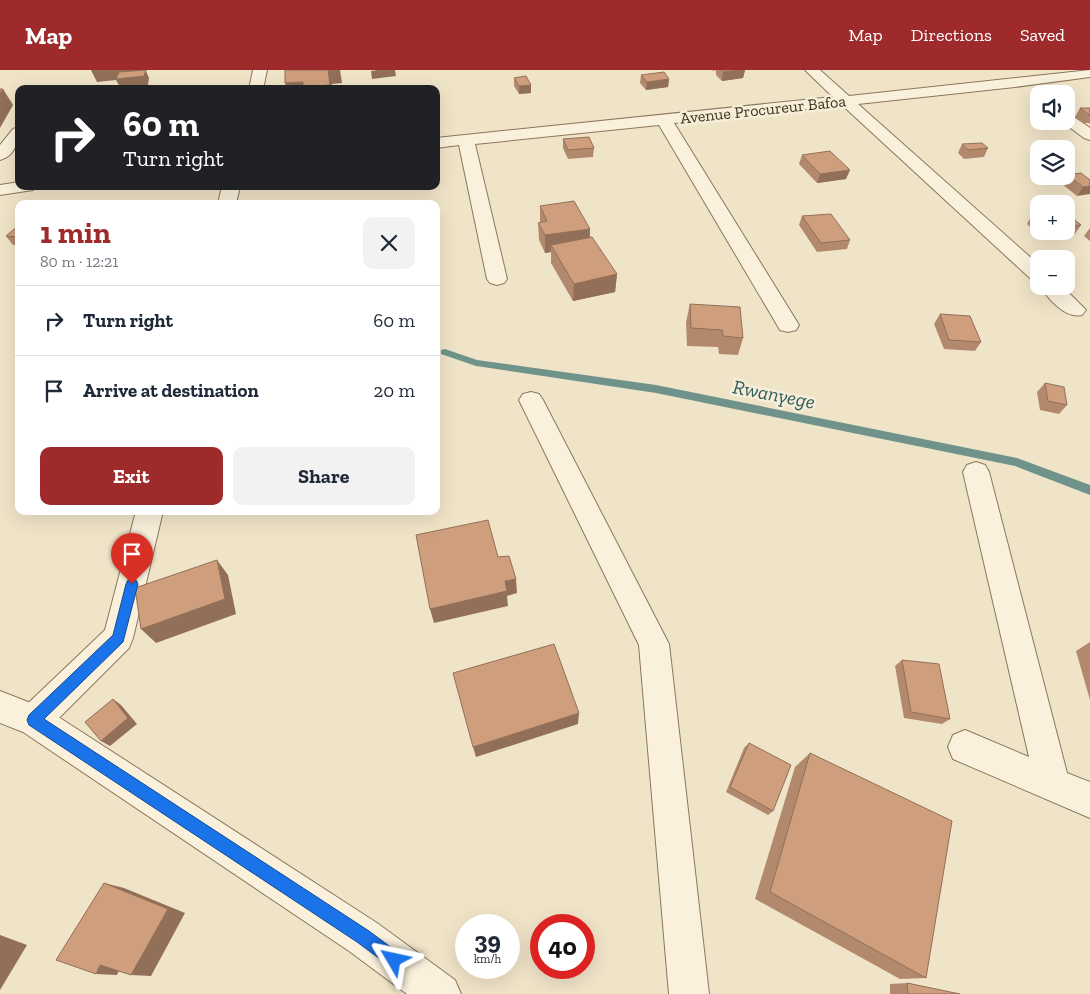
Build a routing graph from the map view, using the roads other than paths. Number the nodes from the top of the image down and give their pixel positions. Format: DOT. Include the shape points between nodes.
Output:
graph roads {
  1 [pos="260,70"];
  2 [pos="812,70"];
  3 [pos="1090,72"];
  4 [pos="1015,83"];
  5 [pos="257,85"];
  6 [pos="1030,93"];
  7 [pos="847,100"];
  8 [pos="664,120"];
  9 [pos="1075,124"];
  10 [pos="1090,135"];
  11 [pos="15,137"];
  12 [pos="466,141"];
  13 [pos="440,143"];
  14 [pos="0,155"];
  15 [pos="15,188"];
  16 [pos="0,190"];
  17 [pos="1030,268"];
  18 [pos="497,279"];
  19 [pos="1060,295"];
  20 [pos="1076,310"];
  21 [pos="788,325"];
  22 [pos="531,400"];
  23 [pos="976,472"];
  24 [pos="149,515"];
  25 [pos="0,707"];
  26 [pos="34,720"];
  27 [pos="964,747"];
  28 [pos="1053,785"];
  29 [pos="1090,800"];
  30 [pos="441,994"];
  31 [pos="689,994"];
  1 -- 5 [label="street"];
  2 -- 7 [label="street"];
  3 -- 4 [label="street, Avenue Procureur Bafoa"];
  4 -- 6 [label="street"];
  4 -- 7 [label="street, Avenue Procureur Bafoa"];
  7 -- 8 [label="street, Avenue Procureur Bafoa"];
  7 -- 17 [label="street"];
  8 -- 12 [label="street, Avenue Procureur Bafoa"];
  8 -- 21 [label="street"];
  9 -- 10 [label="street"];
  11 -- 14 [label="street"];
  12 -- 13 [label="street, Avenue Procureur Bafoa"];
  12 -- 18 [label="street"];
  15 -- 16 [label="street"];
  19 -- 20 [label="street"];
  22 -- 31 [label="street" via="654,644"];
  23 -- 28 [label="street"];
  24 -- 26 [label="street" via="118,638"];
  25 -- 26 [label="street"];
  26 -- 30 [label="street" via="363,937"];
  27 -- 28 [label="street"];
  28 -- 29 [label="street"];
}
